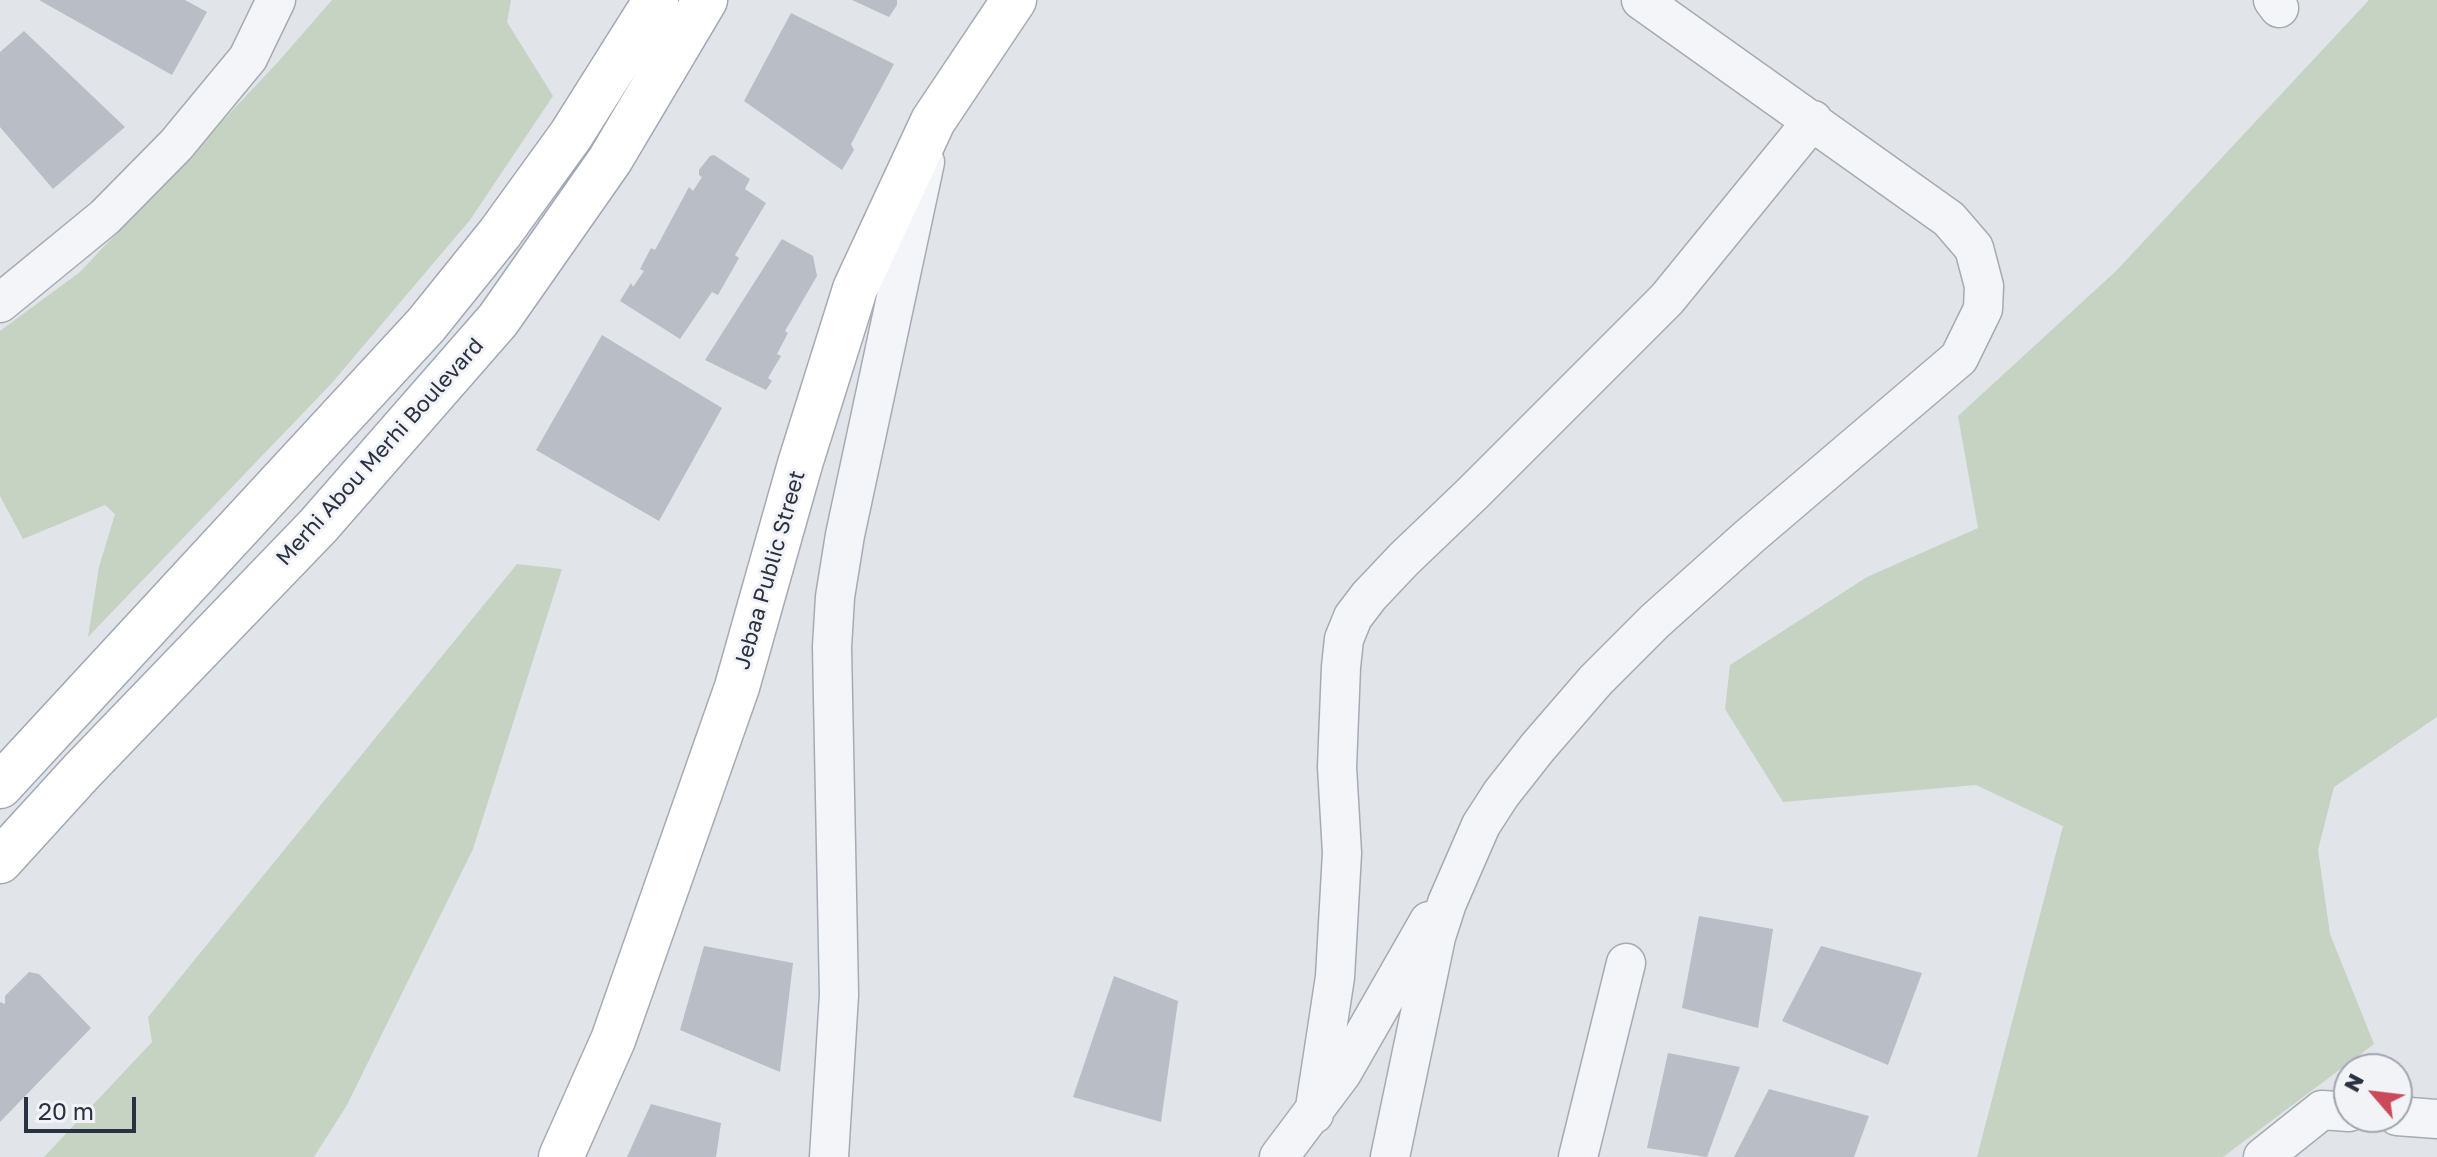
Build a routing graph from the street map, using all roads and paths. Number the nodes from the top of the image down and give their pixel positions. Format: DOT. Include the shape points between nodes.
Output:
graph roads {
  1 [pos="276,0"];
  2 [pos="656,0"];
  3 [pos="705,0"];
  4 [pos="1014,0"];
  5 [pos="1641,0"];
  6 [pos="1813,120"];
  7 [pos="933,121"];
  8 [pos="0,303"];
  9 [pos="0,786"];
  10 [pos="1465,860"];
  11 [pos="0,861"];
  12 [pos="1626,963"];
  13 [pos="2333,1111"];
  14 [pos="1314,1114"];
  15 [pos="2413,1117"];
  16 [pos="2437,1119"];
  17 [pos="561,1157"];
  18 [pos="829,1157"];
  19 [pos="1279,1157"];
  20 [pos="1390,1157"];
  21 [pos="1578,1157"];
  22 [pos="2263,1157"];
  1 -- 8 [label="street" via="248,58 176,145 105,217"];
  2 -- 9 [label="main road" via="571,135 426,325"];
  3 -- 11 [label="main road, Merhi Abou Merhi Boulevard" via="610,160 498,320 318,526"];
  4 -- 7 [label="main road, Jebaa Public Street"];
  5 -- 6 [label="street"];
  6 -- 10 [label="street" via="1949,219 1974,248 1984,286 1983,309 1959,358 1750,536 1596,680 1501,794"];
  6 -- 14 [label="street" via="1667,299 1404,559 1353,617 1341,667 1337,767 1342,853 1335,977"];
  7 -- 17 [label="main road, Jebaa Public Street" via="855,289 737,687 613,1040"];
  7 -- 18 [label="street" via="835,597 839,995"];
  10 -- 14 [label="street"];
  10 -- 20 [label="street" via="1436,937"];
  12 -- 21 [label="street"];
  13 -- 22 [label="street" via="2322,1110"];
  14 -- 19 [label="street"];
  15 -- 16 [label="street"];
}
